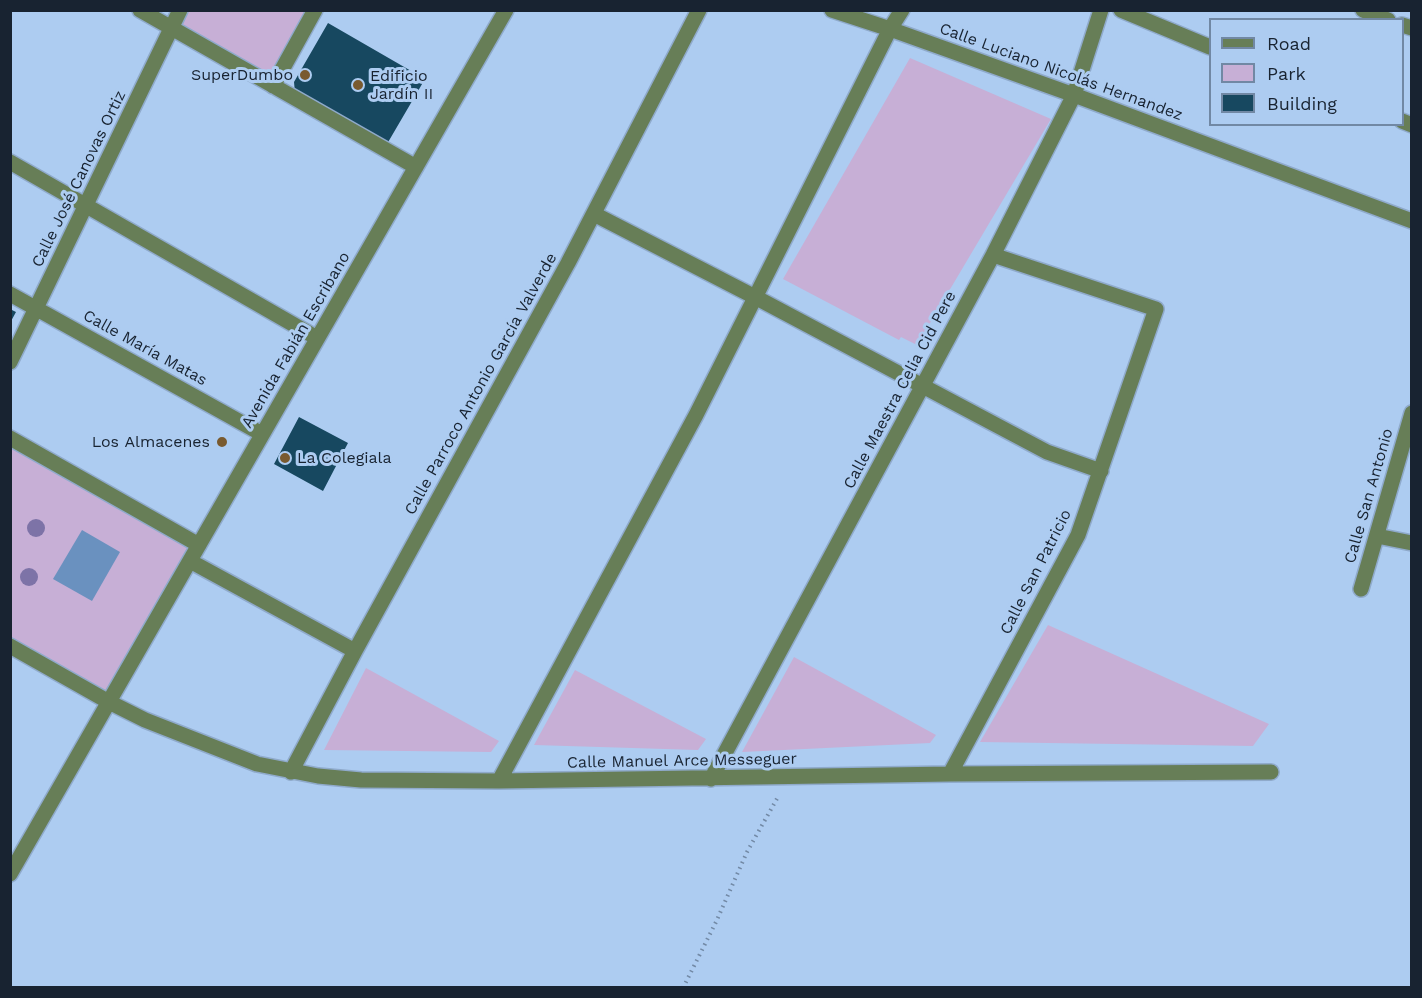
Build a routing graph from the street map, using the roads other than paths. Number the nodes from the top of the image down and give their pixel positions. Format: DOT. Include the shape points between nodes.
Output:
graph roads {
  1 [pos="140,10"];
  2 [pos="180,10"];
  3 [pos="315,10"];
  4 [pos="506,10"];
  5 [pos="699,10"];
  6 [pos="902,10"];
  7 [pos="1101,10"];
  8 [pos="1121,10"];
  9 [pos="1363,10"];
  10 [pos="833,11"];
  11 [pos="1383,18"];
  12 [pos="171,28"];
  13 [pos="890,29"];
  14 [pos="1209,47"];
  15 [pos="273,86"];
  16 [pos="1074,95"];
  17 [pos="10,162"];
  18 [pos="416,167"];
  19 [pos="86,206"];
  20 [pos="594,214"];
  21 [pos="1412,220"];
  22 [pos="993,255"];
  23 [pos="10,294"];
  24 [pos="755,297"];
  25 [pos="37,308"];
  26 [pos="317,338"];
  27 [pos="10,362"];
  28 [pos="922,387"];
  29 [pos="1412,413"];
  30 [pos="262,434"];
  31 [pos="10,438"];
  32 [pos="1101,471"];
  33 [pos="1377,536"];
  34 [pos="1412,543"];
  35 [pos="199,544"];
  36 [pos="190,561"];
  37 [pos="1361,589"];
  38 [pos="10,646"];
  39 [pos="355,651"];
  40 [pos="109,702"];
  41 [pos="291,772"];
  42 [pos="1271,772"];
  43 [pos="950,774"];
  44 [pos="711,778"];
  45 [pos="499,781"];
  46 [pos="10,874"];
  1 -- 12 [label="street"];
  2 -- 12 [label="street, Calle José Canovas Ortiz"];
  3 -- 15 [label="street"];
  4 -- 18 [label="street, Avenida Fabián Escribano"];
  5 -- 20 [label="street, Calle Parroco Antonio García Valverde"];
  6 -- 13 [label="street"];
  7 -- 16 [label="street, Calle Maestra Celia Cid Pere"];
  8 -- 14 [label="street"];
  9 -- 11 [label="street"];
  10 -- 13 [label="street, Calle Luciano Nicolás Hernandez"];
  12 -- 15 [label="street"];
  12 -- 19 [label="street, Calle José Canovas Ortiz"];
  13 -- 16 [label="street, Calle Luciano Nicolás Hernandez"];
  13 -- 24 [label="street"];
  15 -- 18 [label="street"];
  16 -- 21 [label="street, Calle Luciano Nicolás Hernandez"];
  16 -- 22 [label="street, Calle Maestra Celia Cid Pere"];
  17 -- 19 [label="street"];
  18 -- 26 [label="street, Avenida Fabián Escribano"];
  19 -- 25 [label="street, Calle José Canovas Ortiz"];
  19 -- 26 [label="street"];
  20 -- 24 [label="street"];
  20 -- 39 [label="street, Calle Parroco Antonio García Valverde"];
  22 -- 28 [label="street, Calle Maestra Celia Cid Pere"];
  22 -- 32 [label="street, Calle San Patricio" via="1156,309"];
  23 -- 25 [label="street, Calle María Matas"];
  24 -- 28 [label="street"];
  24 -- 45 [label="street" via="696,415"];
  25 -- 27 [label="street, Calle José Canovas Ortiz"];
  25 -- 30 [label="street, Calle María Matas"];
  26 -- 30 [label="street, Avenida Fabián Escribano"];
  28 -- 32 [label="street" via="1047,452"];
  28 -- 44 [label="street, Calle Maestra Celia Cid Pere"];
  29 -- 33 [label="street, Calle San Antonio"];
  30 -- 35 [label="street, Avenida Fabián Escribano"];
  31 -- 35 [label="street"];
  32 -- 43 [label="street, Calle San Patricio" via="1078,535"];
  33 -- 34 [label="street"];
  33 -- 37 [label="street, Calle San Antonio"];
  35 -- 36 [label="street, Avenida Fabián Escribano"];
  36 -- 39 [label="street"];
  36 -- 40 [label="street, Avenida Fabián Escribano"];
  38 -- 40 [label="street, Calle Manuel Arce Messeguer"];
  39 -- 41 [label="street, Calle Parroco Antonio García Valverde"];
  40 -- 41 [label="street, Calle Manuel Arce Messeguer" via="193,740"];
  40 -- 46 [label="street, Avenida Fabián Escribano"];
  41 -- 45 [label="street, Calle Manuel Arce Messeguer" via="361,780"];
  42 -- 43 [label="street, Calle Manuel Arce Messeguer"];
  43 -- 44 [label="street, Calle Manuel Arce Messeguer"];
  44 -- 45 [label="street, Calle Manuel Arce Messeguer"];
}
